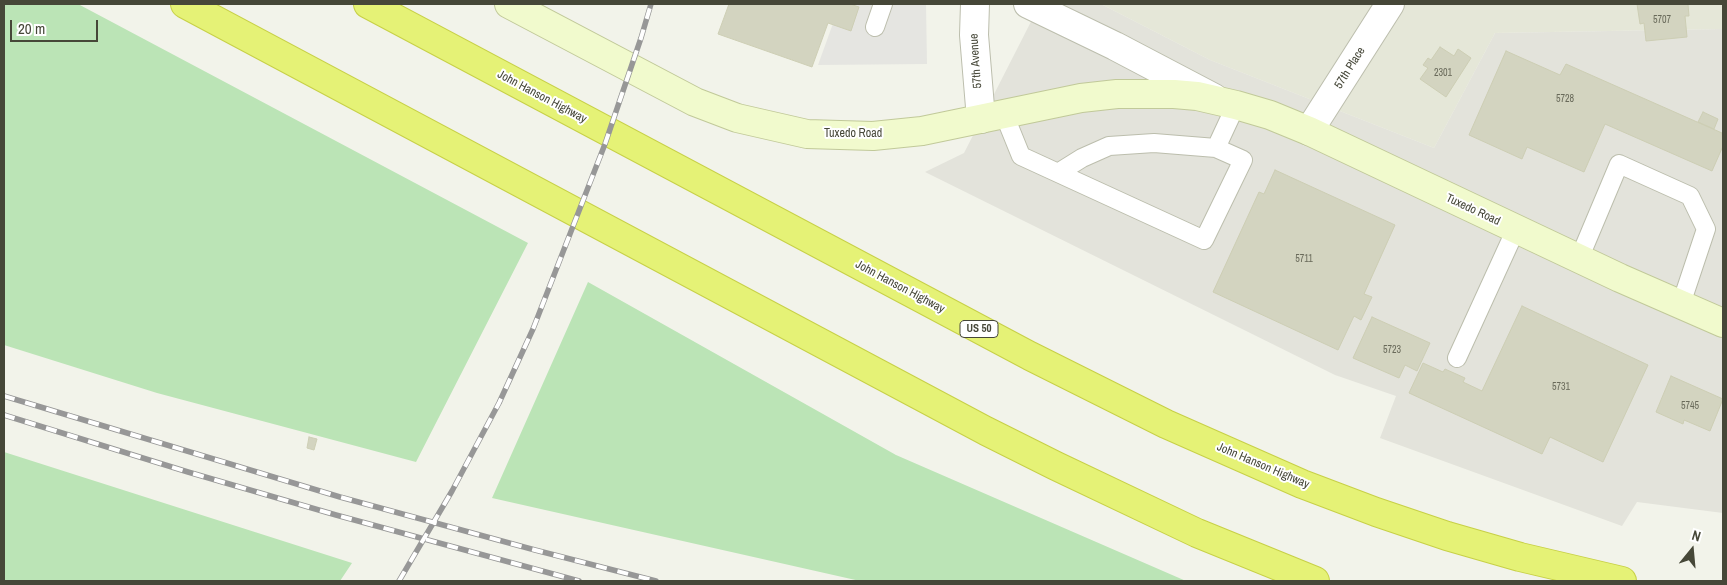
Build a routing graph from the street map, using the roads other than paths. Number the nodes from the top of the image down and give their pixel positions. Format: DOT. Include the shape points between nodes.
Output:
graph roads {
  1 [pos="185,4"];
  2 [pos="368,4"];
  3 [pos="509,4"];
  4 [pos="883,4"];
  5 [pos="975,4"];
  6 [pos="1028,4"];
  7 [pos="1390,4"];
  8 [pos="875,27"];
  9 [pos="1229,104"];
  10 [pos="992,116"];
  11 [pos="1310,131"];
  12 [pos="1216,148"];
  13 [pos="1058,173"];
  14 [pos="1516,229"];
  15 [pos="1579,259"];
  16 [pos="1682,304"];
  17 [pos="1723,323"];
  18 [pos="1457,358"];
  19 [pos="1315,581"];
  20 [pos="1622,581"];
  1 -- 19 [label="highway" via="986,431 1197,532"];
  2 -- 20 [label="highway, John Hanson Highway / US 50" via="1030,356 1166,424 1302,484 1376,512 1520,557"];
  3 -- 10 [label="main road, Tuxedo Road" via="695,102 737,118 807,134 873,136 922,131"];
  4 -- 8 [label="lane"];
  5 -- 10 [label="street, 57th Avenue" via="974,35"];
  6 -- 9 [label="street, Tuxedo Road"];
  7 -- 11 [label="street, 57th Place"];
  9 -- 10 [label="main road, Tuxedo Road" via="1196,96 1117,94"];
  9 -- 11 [label="main road, Tuxedo Road" via="1270,115"];
  9 -- 12 [label="lane"];
  10 -- 13 [label="lane" via="1021,156"];
  11 -- 14 [label="main road, Tuxedo Road"];
  12 -- 13 [label="lane" via="1154,144 1109,146"];
  12 -- 13 [label="lane" via="1243,160 1204,240"];
  14 -- 15 [label="main road, Tuxedo Road"];
  14 -- 18 [label="lane"];
  15 -- 16 [label="main road, Tuxedo Road"];
  15 -- 16 [label="lane" via="1619,164 1690,196 1706,229"];
  16 -- 17 [label="main road, Tuxedo Road"];
}
